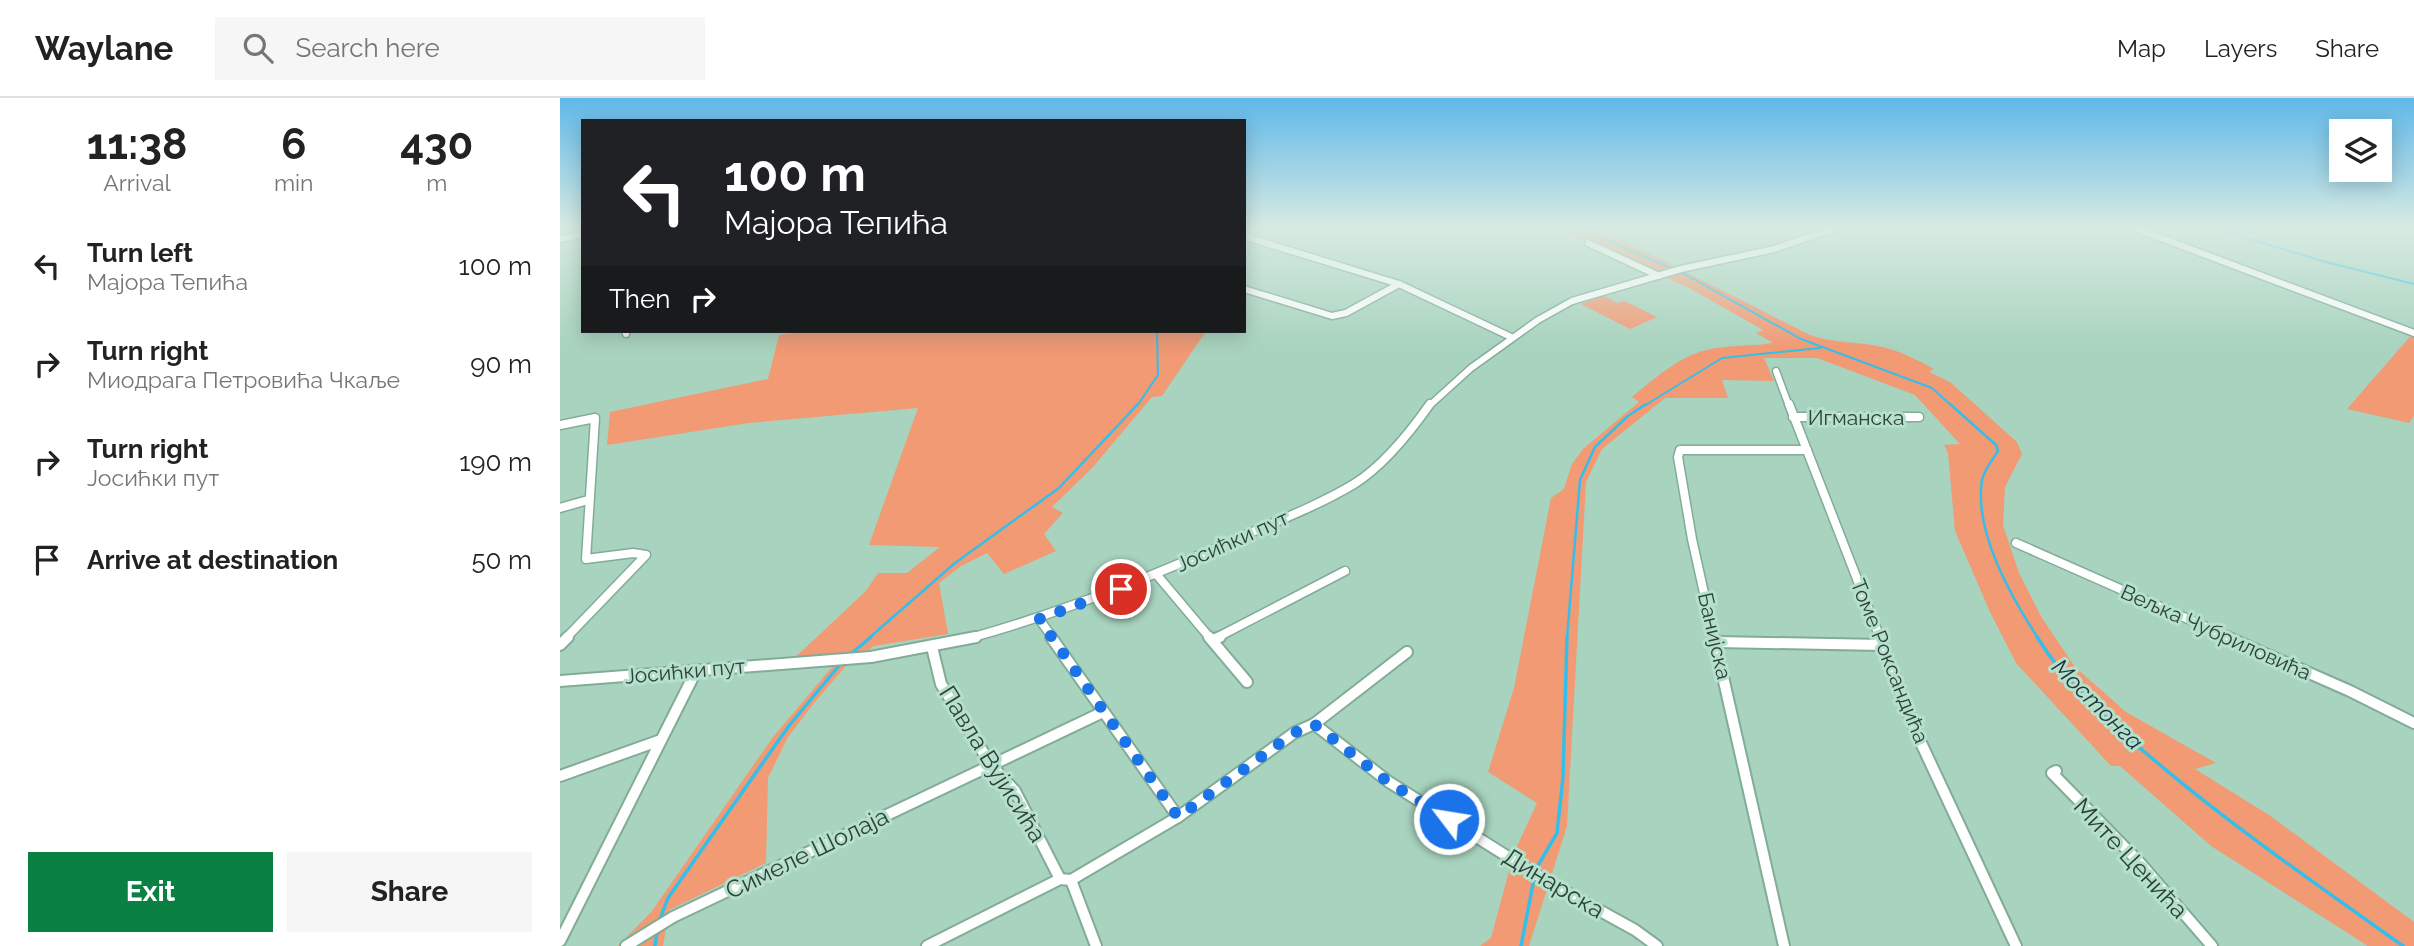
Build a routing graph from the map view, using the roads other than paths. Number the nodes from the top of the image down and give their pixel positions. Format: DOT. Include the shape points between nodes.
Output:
graph roads {
  1 [pos="1350,269"];
  2 [pos="1646,269"];
  3 [pos="1683,269"];
  4 [pos="2243,269"];
  5 [pos="1661,275"];
  6 [pos="1399,284"];
  7 [pos="1246,290"];
  8 [pos="2414,332"];
  9 [pos="1511,337"];
  10 [pos="1776,371"];
  11 [pos="1793,416"];
  12 [pos="1919,417"];
  13 [pos="560,425"];
  14 [pos="1807,450"];
  15 [pos="588,500"];
  16 [pos="560,508"];
  17 [pos="2016,543"];
  18 [pos="1345,571"];
  19 [pos="1157,575"];
  20 [pos="1039,619"];
  21 [pos="1213,640"];
  22 [pos="1716,642"];
  23 [pos="560,645"];
  24 [pos="1882,645"];
  25 [pos="932,647"];
  26 [pos="1407,652"];
  27 [pos="696,671"];
  28 [pos="560,681"];
  29 [pos="1247,682"];
  30 [pos="1103,712"];
  31 [pos="2414,723"];
  32 [pos="1314,724"];
  33 [pos="659,741"];
  34 [pos="991,765"];
  35 [pos="2056,771"];
  36 [pos="560,776"];
  37 [pos="1178,817"];
  38 [pos="1065,880"];
  39 [pos="560,941"];
  40 [pos="626,946"];
  41 [pos="927,946"];
  42 [pos="1096,946"];
  43 [pos="1657,946"];
  44 [pos="1784,946"];
  45 [pos="2016,946"];
  46 [pos="2212,946"];
  1 -- 6 [label="street"];
  2 -- 5 [label="street"];
  3 -- 5 [label="street, Јосићки пут"];
  4 -- 8 [label="street"];
  5 -- 9 [label="street, Јосићки пут" via="1572,302"];
  6 -- 7 [label="street" via="1332,316"];
  6 -- 9 [label="street"];
  9 -- 19 [label="street, Јосићки пут" via="1450,385 1409,434 1356,483"];
  10 -- 11 [label="street, Томе Роксандића"];
  11 -- 12 [label="street, Игманска"];
  11 -- 14 [label="street, Томе Роксандића"];
  13 -- 15 [label="street" via="595,418"];
  14 -- 22 [label="street, Банијска" via="1680,450 1692,539"];
  14 -- 24 [label="street, Томе Роксандића"];
  15 -- 16 [label="street"];
  15 -- 23 [label="street" via="586,559 646,555"];
  17 -- 31 [label="street, Вељка Чубриловића"];
  18 -- 21 [label="street"];
  19 -- 20 [label="street, Јосићки пут"];
  19 -- 21 [label="street"];
  20 -- 25 [label="street, Јосићки пут"];
  20 -- 30 [label="street"];
  21 -- 29 [label="street"];
  22 -- 24 [label="street"];
  22 -- 44 [label="street, Банијска"];
  24 -- 45 [label="street, Томе Роксандића" via="1915,730"];
  25 -- 27 [label="street, Јосићки пут" via="871,657"];
  25 -- 34 [label="street, Павла Вујисића" via="940,684"];
  26 -- 32 [label="street"];
  27 -- 28 [label="street, Јосићки пут"];
  27 -- 33 [label="street"];
  30 -- 34 [label="street, Симеле Шолаја"];
  30 -- 37 [label="street"];
  32 -- 37 [label="street" via="1294,733"];
  32 -- 43 [label="street, Динарска" via="1388,782"];
  33 -- 36 [label="street"];
  33 -- 39 [label="street"];
  34 -- 38 [label="street, Павла Вујисића" via="1015,791"];
  34 -- 40 [label="street, Симеле Шолаја" via="673,917"];
  35 -- 46 [label="street, Мите Ценића" via="2052,774"];
  37 -- 38 [label="street"];
  38 -- 41 [label="street"];
  38 -- 42 [label="street, Павла Вујисића"];
}
